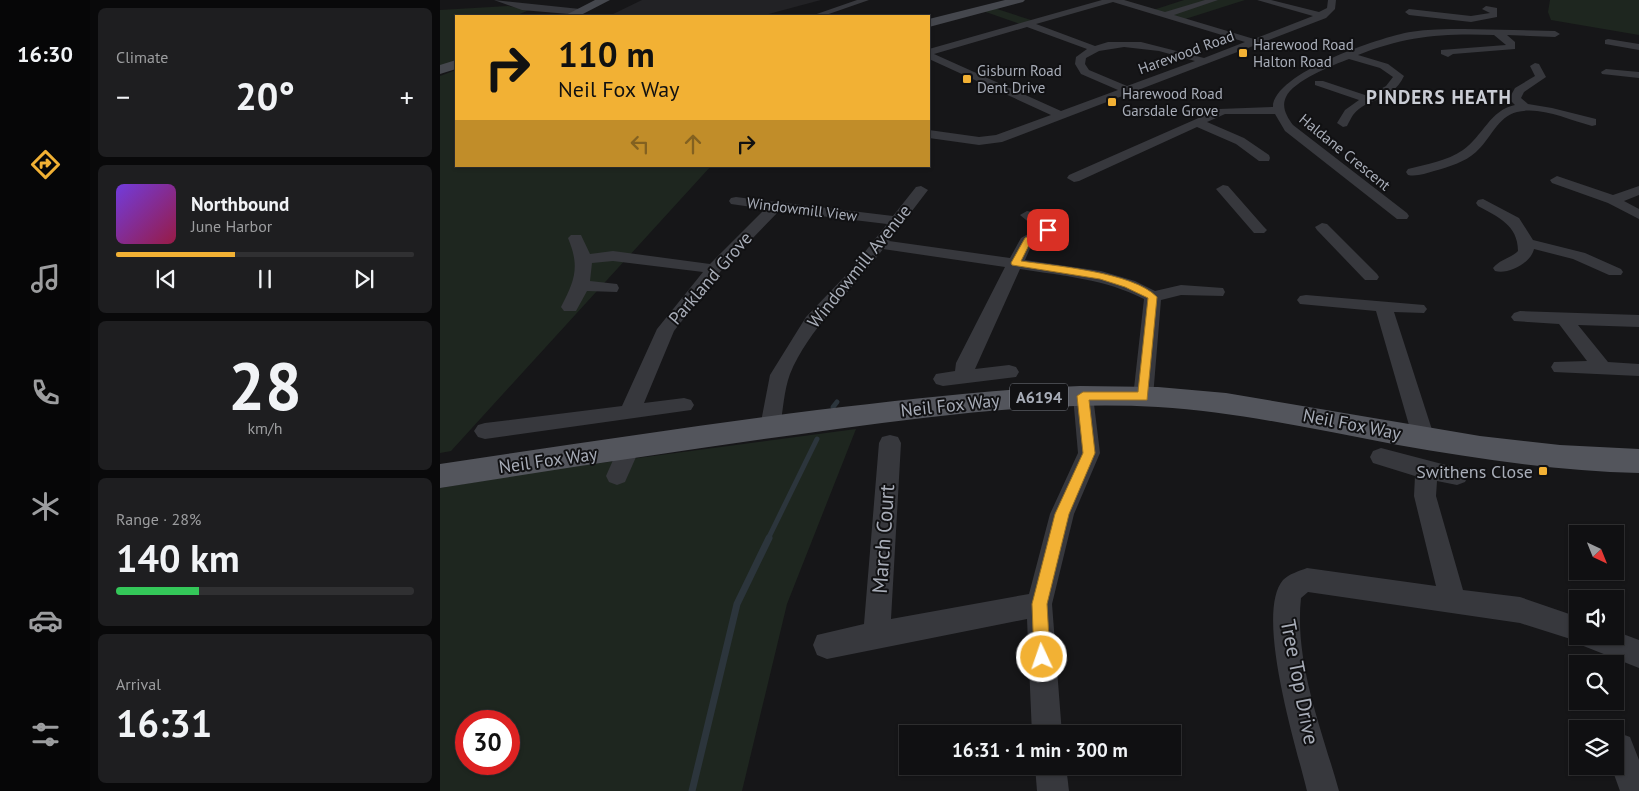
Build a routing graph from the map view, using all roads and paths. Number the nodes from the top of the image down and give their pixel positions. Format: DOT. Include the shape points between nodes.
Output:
graph roads {
  1 [pos="498,0"];
  2 [pos="604,0"];
  3 [pos="865,0"];
  4 [pos="1019,0"];
  5 [pos="1113,0"];
  6 [pos="1214,0"];
  7 [pos="1261,0"];
  8 [pos="1332,0"];
  9 [pos="1412,0"];
  10 [pos="840,7"];
  11 [pos="1486,9"];
  12 [pos="1409,12"];
  13 [pos="575,14"];
  14 [pos="817,15"];
  15 [pos="853,15"];
  16 [pos="1165,15"];
  17 [pos="1323,16"];
  18 [pos="930,24"];
  19 [pos="1027,24"];
  20 [pos="1428,33"];
  21 [pos="1498,33"];
  22 [pos="1555,34"];
  23 [pos="1255,42"];
  24 [pos="1608,42"];
  25 [pos="1639,47"];
  26 [pos="1095,49"];
  27 [pos="930,53"];
  28 [pos="930,54"];
  29 [pos="1448,54"];
  30 [pos="1350,56"];
  31 [pos="1205,61"];
  32 [pos="952,65"];
  33 [pos="1535,66"];
  34 [pos="936,70"];
  35 [pos="1606,72"];
  36 [pos="1639,75"];
  37 [pos="1319,83"];
  38 [pos="1127,90"];
  39 [pos="1370,100"];
  40 [pos="1524,107"];
  41 [pos="1279,110"];
  42 [pos="1060,115"];
  43 [pos="1196,122"];
  44 [pos="1592,122"];
  45 [pos="1343,123"];
  46 [pos="930,134"];
  47 [pos="1278,156"];
  48 [pos="1415,169"];
  49 [pos="1062,172"];
  50 [pos="1557,180"];
  51 [pos="1223,189"];
  52 [pos="921,190"];
  53 [pos="1637,193"];
  54 [pos="1613,200"];
  55 [pos="736,201"];
  56 [pos="1483,203"];
  57 [pos="776,206"];
  58 [pos="1027,215"];
  59 [pos="1639,215"];
  60 [pos="1402,216"];
  61 [pos="897,221"];
  62 [pos="1322,227"];
  63 [pos="1259,230"];
  64 [pos="576,238"];
  65 [pos="1527,243"];
  66 [pos="879,244"];
  67 [pos="586,259"];
  68 [pos="1015,263"];
  69 [pos="1501,268"];
  70 [pos="714,269"];
  71 [pos="1615,272"];
  72 [pos="1371,277"];
  73 [pos="581,286"];
  74 [pos="610,288"];
  75 [pos="1217,292"];
  76 [pos="1153,297"];
  77 [pos="1306,300"];
  78 [pos="1383,306"];
  79 [pos="570,307"];
  80 [pos="1418,309"];
  81 [pos="1520,317"];
  82 [pos="1565,320"];
  83 [pos="1639,321"];
  84 [pos="1561,367"];
  85 [pos="1603,369"];
  86 [pos="1638,370"];
  87 [pos="1009,372"];
  88 [pos="964,376"];
  89 [pos="943,379"];
  90 [pos="1083,396"];
  91 [pos="1143,397"];
  92 [pos="684,405"];
  93 [pos="629,412"];
  94 [pos="770,427"];
  95 [pos="486,431"];
  96 [pos="1424,439"];
  97 [pos="890,443"];
  98 [pos="629,448"];
  99 [pos="1381,457"];
  100 [pos="1639,461"];
  101 [pos="1426,470"];
  102 [pos="440,476"];
  103 [pos="617,476"];
  104 [pos="1457,476"];
  105 [pos="1453,600"];
  106 [pos="1039,604"];
  107 [pos="1569,627"];
  108 [pos="877,635"];
  109 [pos="1615,645"];
  110 [pos="827,646"];
  111 [pos="1639,654"];
  112 [pos="1046,725"];
  113 [pos="1624,761"];
  114 [pos="1051,775"];
  115 [pos="1053,791"];
  116 [pos="1323,791"];
  117 [pos="1636,791"];
  1 -- 13 [label="street" via="522,7"];
  2 -- 13 [label="street"];
  3 -- 10 [label="street"];
  4 -- 18 [label="street"];
  5 -- 16 [label="street"];
  5 -- 19 [label="street"];
  6 -- 16 [label="street"];
  7 -- 17 [label="street"];
  8 -- 17 [label="street" via="1331,9"];
  9 -- 12 [label="street"];
  10 -- 14 [label="street"];
  10 -- 15 [label="street"];
  11 -- 12 [label="street" via="1494,10 1494,15 1471,19"];
  12 -- 20 [label="street" via="1414,23"];
  16 -- 23 [label="street"];
  17 -- 23 [label="street, Harewood Road"];
  19 -- 26 [label="street"];
  19 -- 27 [label="street"];
  20 -- 21 [label="street, Haldane Crescent"];
  20 -- 30 [label="street, Haldane Crescent" via="1389,39"];
  21 -- 22 [label="street, Haldane Crescent"];
  21 -- 29 [label="street" via="1510,42 1512,48 1444,52"];
  23 -- 31 [label="street, Harewood Road"];
  24 -- 25 [label="street"];
  26 -- 31 [label="street" via="1124,44 1148,46"];
  26 -- 38 [label="street" via="1081,57 1080,64 1085,72"];
  28 -- 32 [label="street"];
  30 -- 39 [label="street" via="1384,66 1399,76 1390,89"];
  30 -- 41 [label="street, Haldane Crescent" via="1292,83 1282,92"];
  31 -- 38 [label="street, Harewood Road"];
  32 -- 34 [label="street"];
  32 -- 42 [label="street"];
  33 -- 40 [label="street" via="1541,77 1519,90 1515,99"];
  35 -- 36 [label="street"];
  37 -- 39 [label="street"];
  38 -- 42 [label="street, Harewood Road"];
  39 -- 45 [label="street" via="1349,112"];
  40 -- 44 [label="street"];
  40 -- 48 [label="street" via="1504,113 1467,153 1441,166"];
  41 -- 43 [label="street" via="1223,111"];
  41 -- 60 [label="street, Haldane Crescent" via="1289,128"];
  42 -- 46 [label="street, Harewood Road" via="993,141"];
  43 -- 47 [label="street" via="1240,141 1257,159"];
  43 -- 49 [label="street" via="1079,181"];
  50 -- 54 [label="street"];
  51 -- 63 [label="street"];
  52 -- 61 [label="street, Windowmill Avenue"];
  53 -- 54 [label="street"];
  54 -- 59 [label="street"];
  55 -- 57 [label="street, Windowmill View"];
  56 -- 65 [label="street" via="1515,222 1526,235"];
  57 -- 61 [label="street, Windowmill View"];
  57 -- 70 [label="street, Parkland Grove"];
  58 -- 68 [label="street" via="1050,232 1028,239"];
  61 -- 66 [label="street, Windowmill Avenue"];
  62 -- 72 [label="street"];
  64 -- 67 [label="street"];
  65 -- 69 [label="street" via="1526,252 1518,260"];
  65 -- 71 [label="street" via="1579,256"];
  66 -- 68 [label="street"];
  66 -- 94 [label="street, Windowmill Avenue" via="855,275 815,316 780,375"];
  67 -- 70 [label="street" via="612,256"];
  67 -- 73 [label="street"];
  68 -- 76 [label="street" via="1101,276"];
  68 -- 88 [label="street" via="966,363"];
  70 -- 93 [label="street, Parkland Grove" via="666,329"];
  73 -- 74 [label="street"];
  73 -- 79 [label="street"];
  75 -- 76 [label="street" via="1180,290"];
  76 -- 91 [label="street"];
  77 -- 78 [label="street"];
  78 -- 80 [label="street"];
  78 -- 96 [label="street"];
  81 -- 82 [label="street"];
  82 -- 83 [label="street"];
  82 -- 85 [label="street"];
  84 -- 85 [label="street"];
  85 -- 86 [label="street"];
  87 -- 88 [label="street"];
  88 -- 89 [label="street"];
  90 -- 91 [label="main road, Neil Fox Way / A6194"];
  90 -- 94 [label="main road, Neil Fox Way / A6194" via="987,400"];
  90 -- 106 [label="street" via="1089,453 1062,514"];
  91 -- 96 [label="main road, Neil Fox Way / A6194" via="1254,406"];
  92 -- 93 [label="street"];
  93 -- 95 [label="street"];
  94 -- 98 [label="main road, Neil Fox Way / A6194"];
  96 -- 100 [label="main road, Neil Fox Way / A6194" via="1484,449"];
  97 -- 108 [label="street, March Court"];
  98 -- 102 [label="main road, Neil Fox Way / A6194"];
  98 -- 103 [label="street"];
  99 -- 101 [label="street"];
  101 -- 104 [label="street"];
  101 -- 105 [label="street" via="1425,496"];
  105 -- 107 [label="street" via="1520,610"];
  105 -- 116 [label="street, Tree Top Drive" via="1307,580 1294,585 1288,595 1285,618 1295,677"];
  106 -- 108 [label="street"];
  106 -- 112 [label="street"];
  108 -- 110 [label="street"];
  109 -- 111 [label="street"];
  113 -- 117 [label="street"];
  114 -- 115 [label="street"];
}
